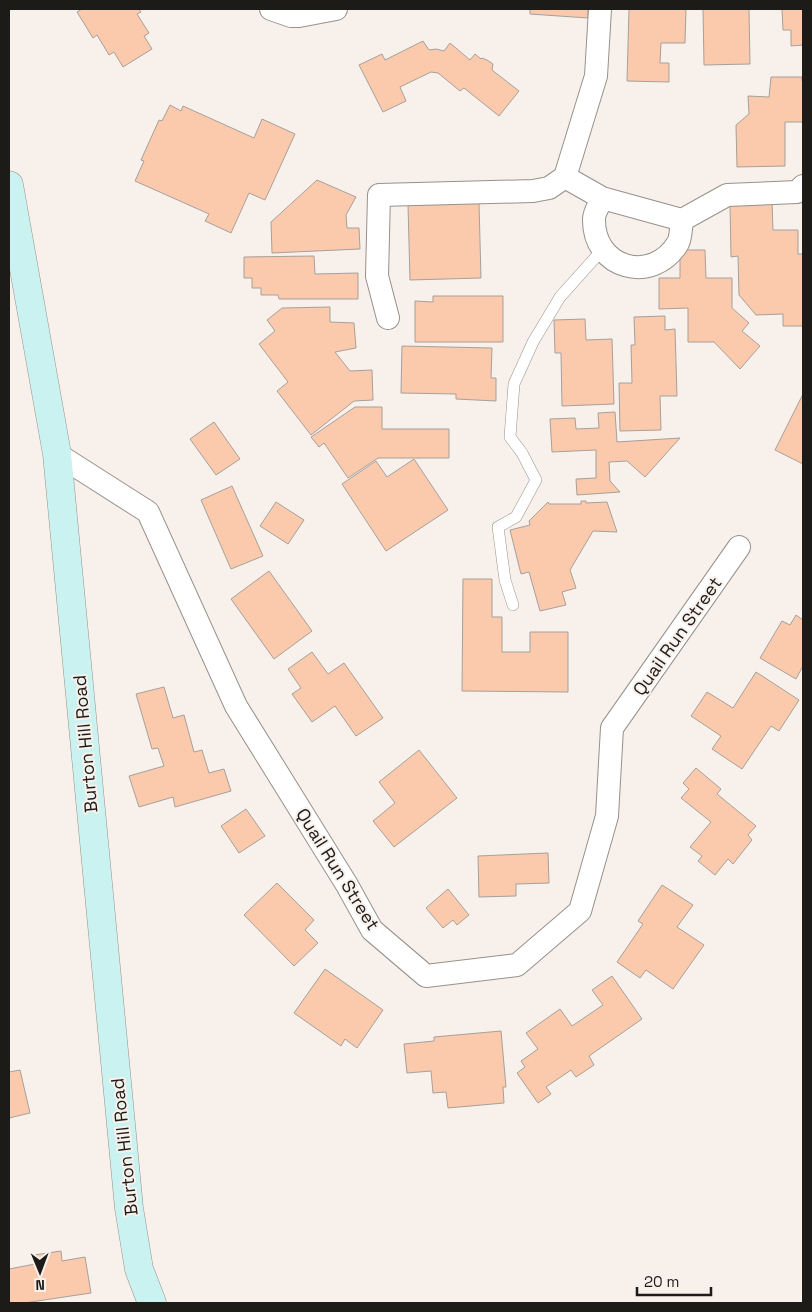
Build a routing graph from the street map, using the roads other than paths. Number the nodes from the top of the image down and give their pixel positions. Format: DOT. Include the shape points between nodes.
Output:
graph roads {
  1 [pos="272,9"];
  2 [pos="336,9"];
  3 [pos="600,9"];
  4 [pos="565,177"];
  5 [pos="9,185"];
  6 [pos="803,186"];
  7 [pos="602,198"];
  8 [pos="682,220"];
  9 [pos="603,249"];
  10 [pos="388,318"];
  11 [pos="57,454"];
  12 [pos="739,547"];
  13 [pos="513,604"];
  14 [pos="152,1303"];
  1 -- 2 [label="street" via="299,16"];
  3 -- 4 [label="street" via="596,76"];
  4 -- 7 [label="street"];
  4 -- 10 [label="street" via="549,188 533,191 379,194 377,276"];
  5 -- 11 [label="street, Burton Hill Road"];
  6 -- 8 [label="street" via="797,192 728,195"];
  7 -- 8 [label="street"];
  7 -- 9 [label="street" via="594,218 596,239"];
  8 -- 9 [label="street" via="679,241 666,258 647,267 626,266 608,256"];
  9 -- 13 [label="lane" via="560,297 533,342 514,384 510,437 536,480 516,517 498,527 505,580"];
  11 -- 12 [label="street, Quail Run Street" via="148,512 236,706 372,930 426,976 517,965 580,911 607,816 612,728"];
  11 -- 14 [label="street, Burton Hill Road" via="129,1208 139,1269"];
}
